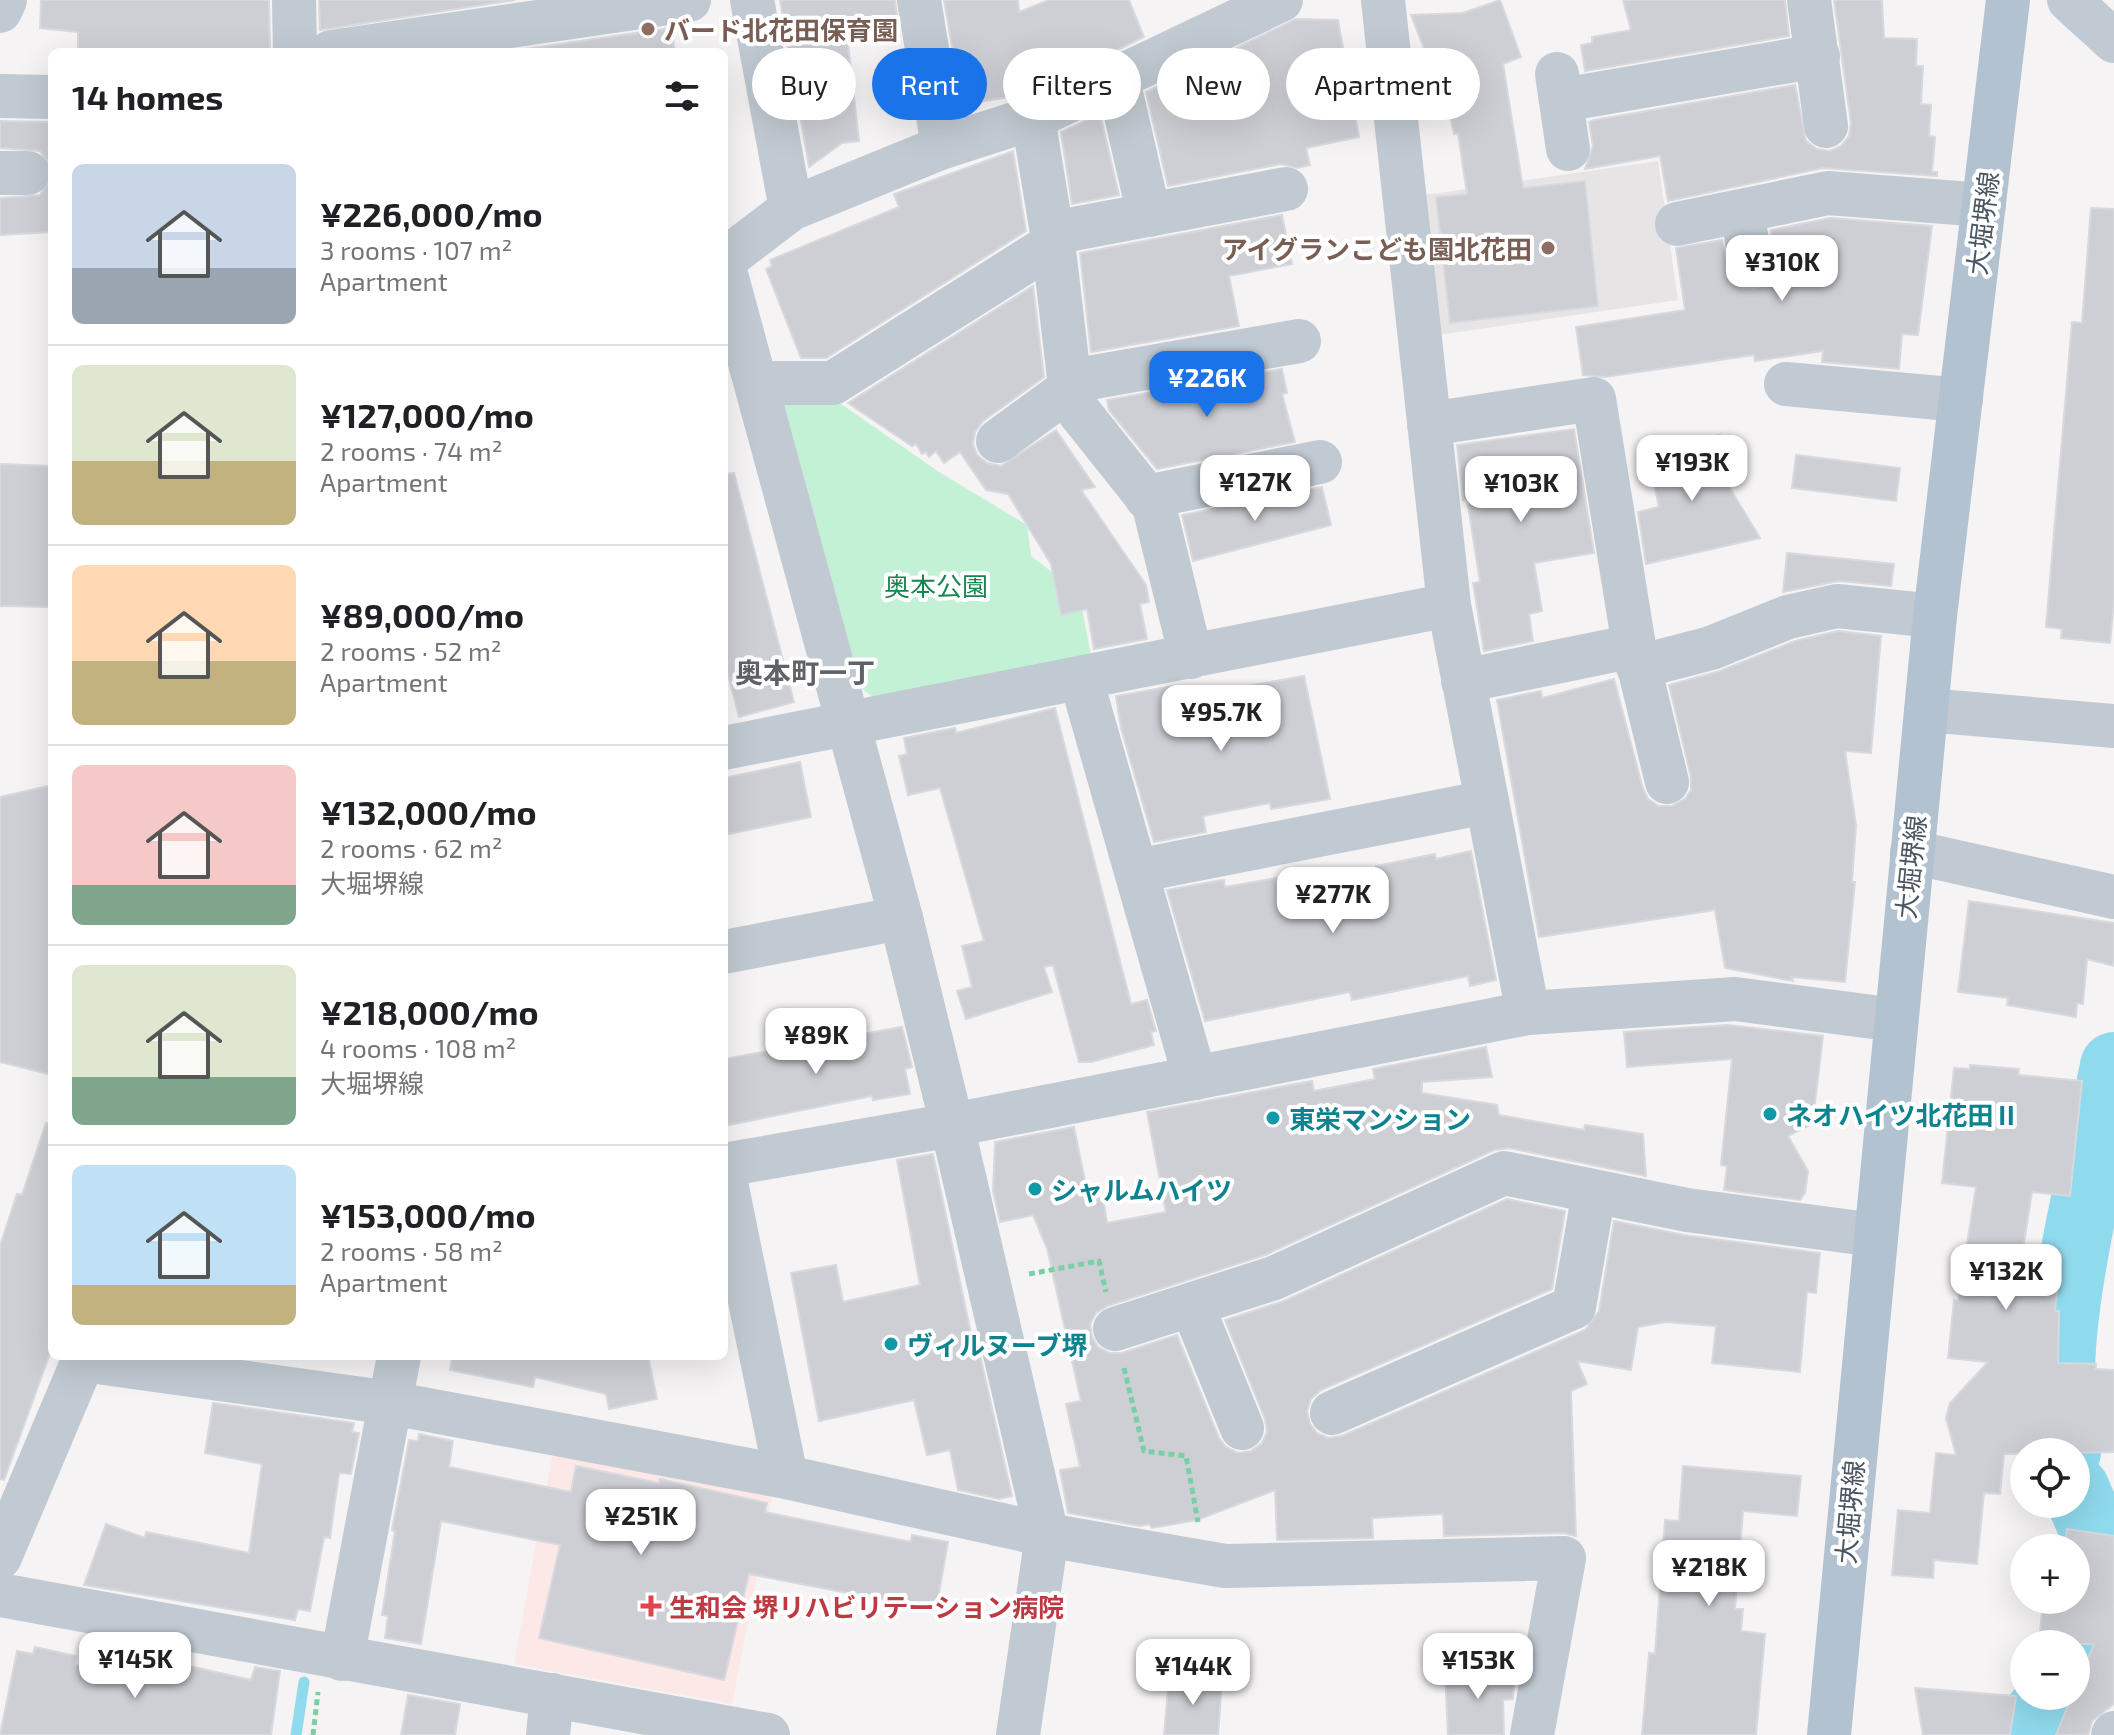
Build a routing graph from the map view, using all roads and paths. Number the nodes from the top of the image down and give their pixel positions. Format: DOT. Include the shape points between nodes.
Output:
graph roads {
  1 [pos="5,0"];
  2 [pos="294,0"];
  3 [pos="689,0"];
  4 [pos="752,0"];
  5 [pos="919,0"];
  6 [pos="1281,0"];
  7 [pos="1383,0"];
  8 [pos="1809,0"];
  9 [pos="2008,0"];
  10 [pos="2069,0"];
  11 [pos="0,11"];
  12 [pos="2114,41"];
  13 [pos="295,48"];
  14 [pos="359,48"];
  15 [pos="1818,56"];
  16 [pos="1141,65"];
  17 [pos="0,96"];
  18 [pos="48,97"];
  19 [pos="1027,120"];
  20 [pos="1033,120"];
  21 [pos="1127,120"];
  22 [pos="1826,126"];
  23 [pos="943,147"];
  24 [pos="1568,149"];
  25 [pos="1286,189"];
  26 [pos="1984,205"];
  27 [pos="791,209"];
  28 [pos="1742,212"];
  29 [pos="1149,215"];
  30 [pos="1677,224"];
  31 [pos="1052,238"];
  32 [pos="728,257"];
  33 [pos="1751,264"];
  34 [pos="728,281"];
  35 [pos="1299,341"];
  36 [pos="758,383"];
  37 [pos="1786,384"];
  38 [pos="1071,390"];
  39 [pos="1961,400"];
  40 [pos="1429,424"];
  41 [pos="998,441"];
  42 [pos="1320,462"];
  43 [pos="1146,497"];
  44 [pos="1449,605"];
  45 [pos="1935,616"];
  46 [pos="1636,656"];
  47 [pos="1191,657"];
  48 [pos="1081,679"];
  49 [pos="1463,681"];
  50 [pos="1926,710"];
  51 [pos="850,725"];
  52 [pos="2114,726"];
  53 [pos="728,747"];
  54 [pos="1667,782"];
  55 [pos="1487,802"];
  56 [pos="1912,852"];
  57 [pos="1136,871"];
  58 [pos="2114,897"];
  59 [pos="901,918"];
  60 [pos="728,951"];
  61 [pos="1528,1013"];
  62 [pos="1896,1020"];
  63 [pos="1195,1078"];
  64 [pos="952,1125"];
  65 [pos="728,1164"];
  66 [pos="1594,1192"];
  67 [pos="728,1193"];
  68 [pos="1875,1235"];
  69 [pos="988,1282"];
  70 [pos="1192,1305"];
  71 [pos="1115,1329"];
  72 [pos="83,1360"];
  73 [pos="98,1360"];
  74 [pos="398,1360"];
  75 [pos="391,1403"];
  76 [pos="1332,1413"];
  77 [pos="1242,1428"];
  78 [pos="786,1477"];
  79 [pos="1047,1535"];
  80 [pos="0,1557"];
  81 [pos="1205,1562"];
  82 [pos="0,1595"];
  83 [pos="342,1659"];
  84 [pos="550,1715"];
  85 [pos="768,1735"];
  86 [pos="1018,1735"];
  87 [pos="1532,1735"];
  88 [pos="1829,1735"];
  1 -- 11 [label="street"];
  2 -- 13 [label="street"];
  3 -- 14 [label="street"];
  4 -- 27 [label="street"];
  5 -- 23 [label="street"];
  6 -- 16 [label="street"];
  7 -- 40 [label="street"];
  8 -- 15 [label="street"];
  9 -- 26 [label="main road, 大堀堺線"];
  10 -- 12 [label="street"];
  15 -- 22 [label="street"];
  15 -- 24 [label="street" via="1559,87"];
  17 -- 18 [label="street"];
  19 -- 23 [label="street"];
  20 -- 31 [label="street"];
  21 -- 29 [label="street"];
  23 -- 27 [label="street"];
  25 -- 29 [label="street"];
  26 -- 28 [label="street" via="1828,193"];
  26 -- 39 [label="main road, 大堀堺線"];
  27 -- 32 [label="street"];
  28 -- 30 [label="street"];
  28 -- 33 [label="street"];
  29 -- 31 [label="street"];
  31 -- 36 [label="street" via="833,383"];
  31 -- 38 [label="street"];
  34 -- 36 [label="street"];
  35 -- 38 [label="street" via="1083,379"];
  36 -- 51 [label="street"];
  37 -- 39 [label="street"];
  38 -- 41 [label="street"];
  38 -- 43 [label="street" via="1072,403"];
  39 -- 45 [label="main road, 大堀堺線"];
  40 -- 44 [label="street"];
  40 -- 46 [label="street" via="1594,399"];
  42 -- 43 [label="street"];
  43 -- 47 [label="street" via="1154,506"];
  44 -- 47 [label="street"];
  44 -- 49 [label="street"];
  45 -- 46 [label="street" via="1837,606 1788,617 1711,648"];
  45 -- 50 [label="main road, 大堀堺線"];
  46 -- 49 [label="street"];
  46 -- 54 [label="street"];
  47 -- 48 [label="street"];
  48 -- 51 [label="street"];
  48 -- 57 [label="street"];
  49 -- 55 [label="street"];
  50 -- 52 [label="street"];
  50 -- 56 [label="main road, 大堀堺線"];
  51 -- 53 [label="street"];
  51 -- 59 [label="street"];
  55 -- 57 [label="street"];
  55 -- 61 [label="street"];
  56 -- 58 [label="street"];
  56 -- 62 [label="main road, 大堀堺線"];
  57 -- 63 [label="street"];
  59 -- 60 [label="street"];
  59 -- 64 [label="street"];
  61 -- 62 [label="street" via="1735,999"];
  61 -- 63 [label="street"];
  62 -- 68 [label="main road, 大堀堺線"];
  63 -- 64 [label="street"];
  64 -- 65 [label="street"];
  64 -- 69 [label="street"];
  66 -- 68 [label="street"];
  66 -- 70 [label="street" via="1504,1173 1274,1278"];
  66 -- 76 [label="street" via="1574,1307"];
  67 -- 78 [label="street"];
  68 -- 88 [label="main road, 大堀堺線"];
  69 -- 71 [label="path" via="1099,1261"];
  69 -- 79 [label="street"];
  70 -- 71 [label="street"];
  70 -- 77 [label="street"];
  71 -- 81 [label="path" via="1144,1451 1186,1456"];
  72 -- 80 [label="street"];
  73 -- 75 [label="street"];
  74 -- 75 [label="street"];
  75 -- 78 [label="street"];
  75 -- 83 [label="street"];
  78 -- 79 [label="street"];
  79 -- 81 [label="street"];
  79 -- 86 [label="street"];
  81 -- 87 [label="street" via="1225,1566 1564,1558"];
  82 -- 83 [label="street"];
  83 -- 84 [label="street"];
  84 -- 85 [label="street"];
}
